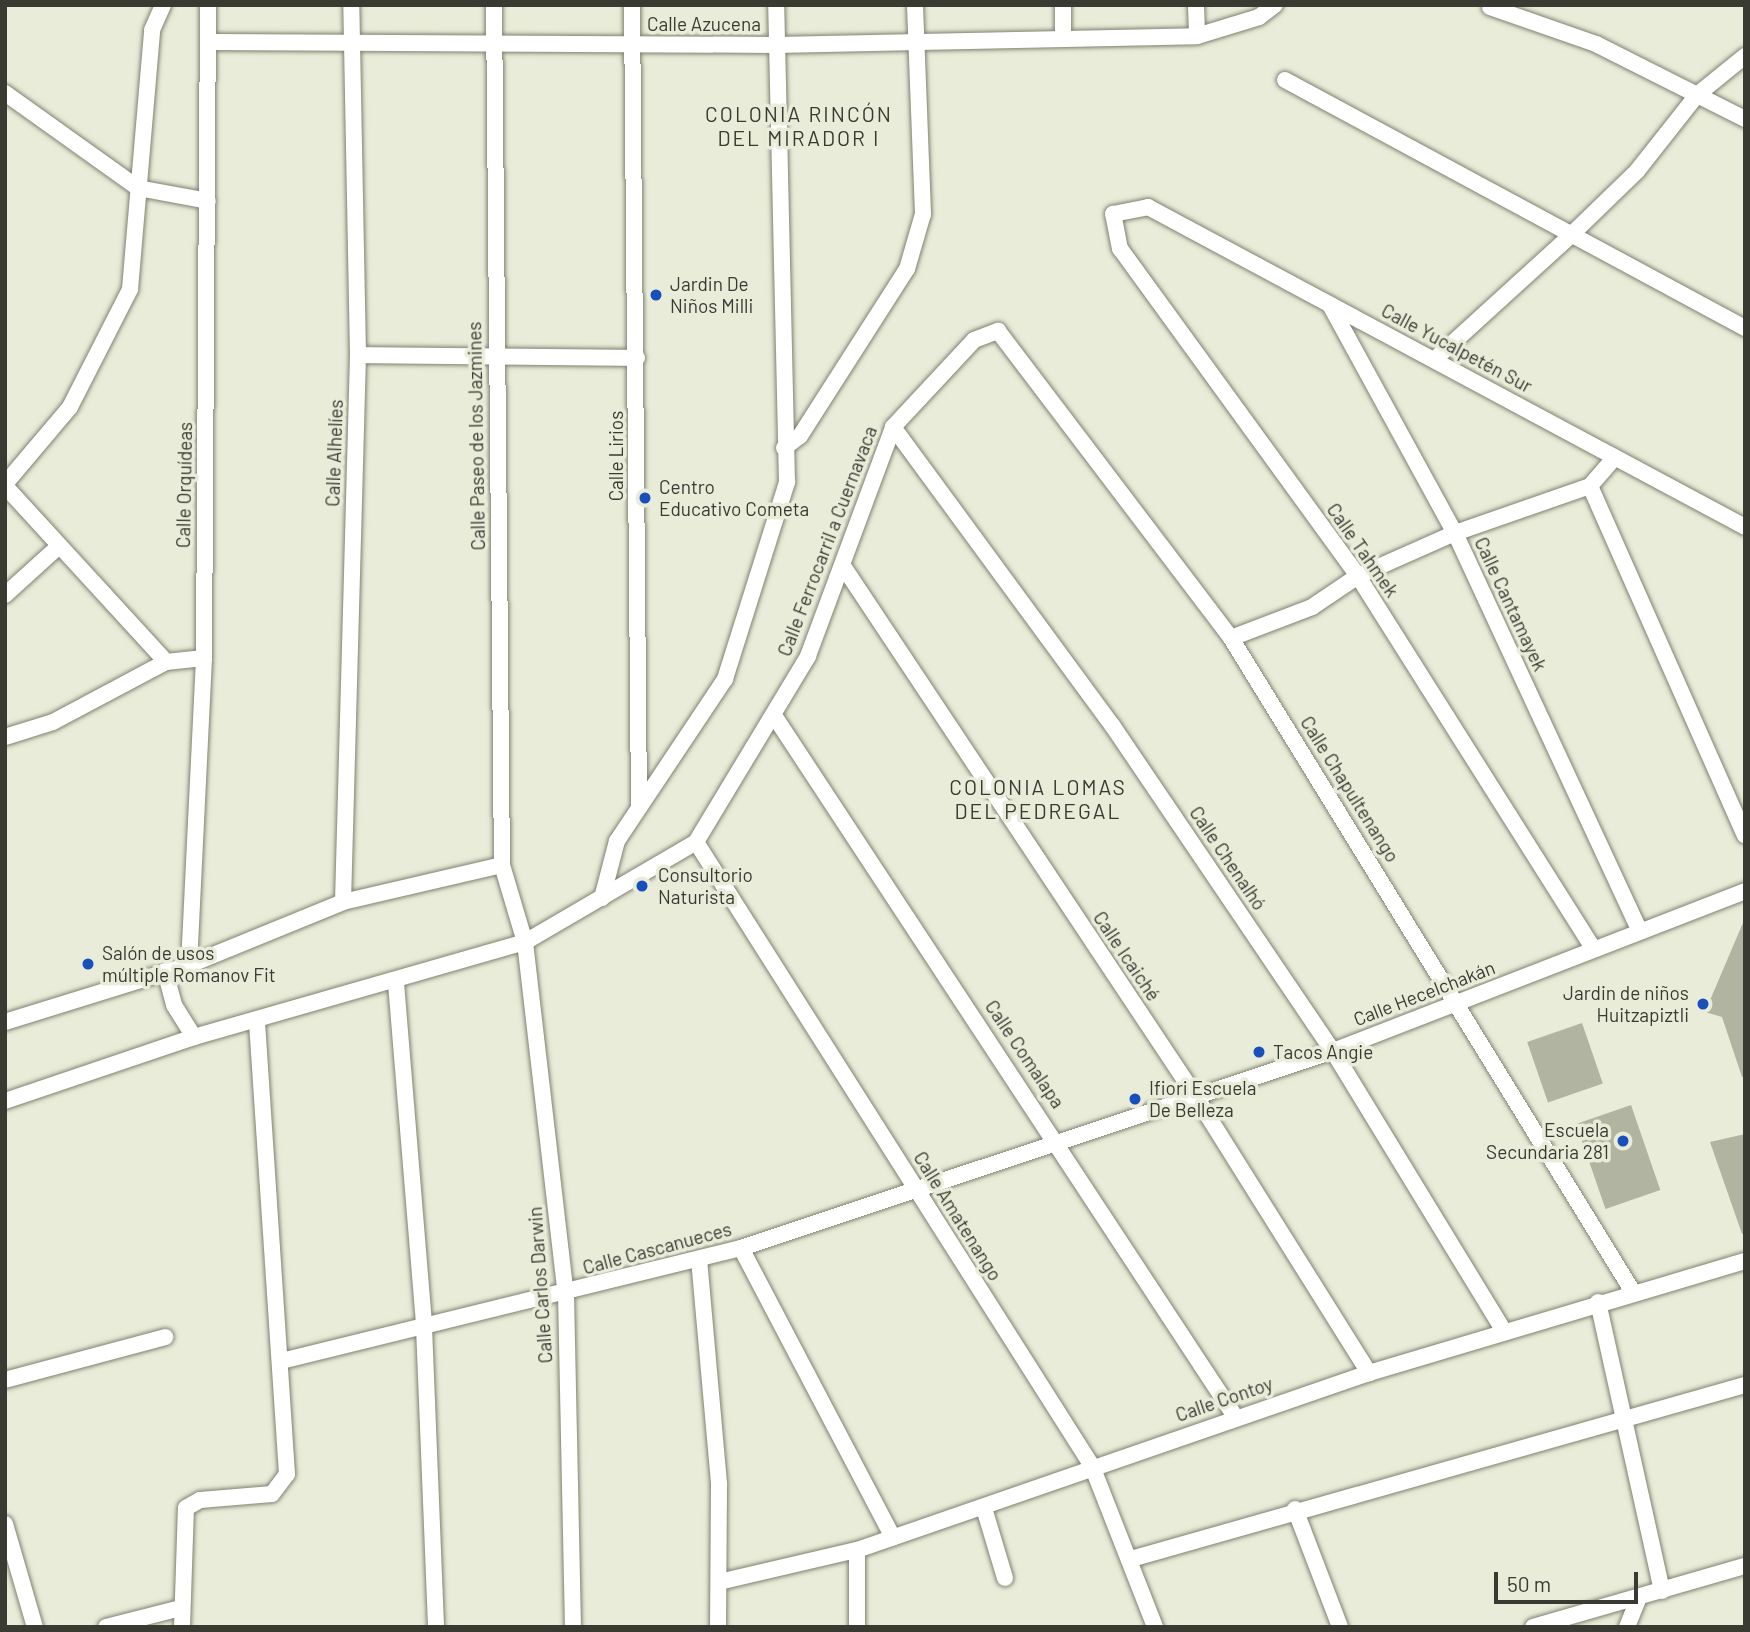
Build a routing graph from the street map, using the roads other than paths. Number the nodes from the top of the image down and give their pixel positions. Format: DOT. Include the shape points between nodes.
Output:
graph roads {
  1 [pos="163,5"];
  2 [pos="208,5"];
  3 [pos="351,5"];
  4 [pos="494,5"];
  5 [pos="632,5"];
  6 [pos="776,5"];
  7 [pos="915,5"];
  8 [pos="1063,5"];
  9 [pos="1196,5"];
  10 [pos="1275,5"];
  11 [pos="1490,7"];
  12 [pos="1197,36"];
  13 [pos="351,39"];
  14 [pos="1063,39"];
  15 [pos="915,41"];
  16 [pos="211,42"];
  17 [pos="494,44"];
  18 [pos="631,44"];
  19 [pos="776,45"];
  20 [pos="1745,56"];
  21 [pos="1285,80"];
  22 [pos="5,93"];
  23 [pos="1697,95"];
  24 [pos="1745,119"];
  25 [pos="138,188"];
  26 [pos="208,201"];
  27 [pos="1148,207"];
  28 [pos="1570,236"];
  29 [pos="1330,305"];
  30 [pos="1745,328"];
  31 [pos="998,331"];
  32 [pos="358,355"];
  33 [pos="496,356"];
  34 [pos="637,358"];
  35 [pos="1435,359"];
  36 [pos="893,427"];
  37 [pos="784,448"];
  38 [pos="1614,457"];
  39 [pos="5,485"];
  40 [pos="1590,486"];
  41 [pos="1745,527"];
  42 [pos="1455,533"];
  43 [pos="58,547"];
  44 [pos="843,566"];
  45 [pos="1357,576"];
  46 [pos="5,595"];
  47 [pos="1231,638"];
  48 [pos="204,658"];
  49 [pos="166,662"];
  50 [pos="775,717"];
  51 [pos="5,737"];
  52 [pos="639,807"];
  53 [pos="1745,835"];
  54 [pos="696,842"];
  55 [pos="502,865"];
  56 [pos="1745,891"];
  57 [pos="602,898"];
  58 [pos="343,902"];
  59 [pos="1639,929"];
  60 [pos="525,942"];
  61 [pos="1593,948"];
  62 [pos="189,965"];
  63 [pos="165,971"];
  64 [pos="396,983"];
  65 [pos="1457,1002"];
  66 [pos="257,1020"];
  67 [pos="5,1022"];
  68 [pos="194,1037"];
  69 [pos="1334,1051"];
  70 [pos="1196,1097"];
  71 [pos="5,1101"];
  72 [pos="1057,1139"];
  73 [pos="915,1187"];
  74 [pos="741,1248"];
  75 [pos="699,1259"];
  76 [pos="1745,1261"];
  77 [pos="1633,1292"];
  78 [pos="566,1294"];
  79 [pos="1598,1302"];
  80 [pos="424,1327"];
  81 [pos="1504,1331"];
  82 [pos="165,1337"];
  83 [pos="281,1361"];
  84 [pos="1369,1373"];
  85 [pos="5,1380"];
  86 [pos="1745,1385"];
  87 [pos="1236,1418"];
  88 [pos="1628,1420"];
  89 [pos="1092,1466"];
  90 [pos="984,1507"];
  91 [pos="1295,1509"];
  92 [pos="5,1524"];
  93 [pos="893,1538"];
  94 [pos="857,1550"];
  95 [pos="1131,1559"];
  96 [pos="1745,1566"];
  97 [pos="1005,1578"];
  98 [pos="719,1582"];
  99 [pos="1662,1591"];
  100 [pos="1638,1600"];
  101 [pos="181,1608"];
  102 [pos="35,1627"];
  103 [pos="106,1627"];
  104 [pos="182,1627"];
  105 [pos="436,1627"];
  106 [pos="573,1627"];
  107 [pos="719,1627"];
  108 [pos="857,1627"];
  109 [pos="1155,1627"];
  110 [pos="1340,1627"];
  111 [pos="1533,1627"];
  112 [pos="1627,1627"];
  1 -- 25 [label="street" via="152,30"];
  2 -- 16 [label="street, Calle Orquídeas"];
  3 -- 13 [label="street, Calle Alhelíes"];
  4 -- 17 [label="street, Calle Paseo de los Jazmines"];
  5 -- 18 [label="street, Calle Lirios"];
  6 -- 19 [label="street"];
  7 -- 15 [label="street"];
  8 -- 14 [label="street"];
  9 -- 12 [label="street"];
  10 -- 12 [label="street" via="1259,17"];
  11 -- 23 [label="street" via="1596,44"];
  12 -- 14 [label="street, Calle Azucena"];
  13 -- 16 [label="street, Calle Azucena"];
  13 -- 17 [label="street, Calle Azucena"];
  13 -- 32 [label="street, Calle Alhelíes"];
  14 -- 15 [label="street, Calle Azucena"];
  15 -- 19 [label="street, Calle Azucena"];
  15 -- 37 [label="street" via="923,214 907,269 800,436"];
  16 -- 26 [label="street, Calle Orquídeas"];
  17 -- 18 [label="street, Calle Azucena"];
  17 -- 33 [label="street, Calle Paseo de los Jazmines"];
  18 -- 19 [label="street, Calle Azucena"];
  18 -- 34 [label="street, Calle Lirios"];
  19 -- 37 [label="street"];
  20 -- 23 [label="street"];
  21 -- 28 [label="street"];
  22 -- 25 [label="street"];
  23 -- 24 [label="street"];
  23 -- 28 [label="street" via="1637,171"];
  25 -- 26 [label="street"];
  25 -- 39 [label="street" via="130,289 101,357 70,407"];
  26 -- 48 [label="street, Calle Orquídeas"];
  27 -- 29 [label="street, Calle Yucalpetén Sur"];
  27 -- 45 [label="street, Calle Tahmek" via="1113,214 1120,249"];
  28 -- 30 [label="street"];
  28 -- 35 [label="street"];
  29 -- 35 [label="street, Calle Yucalpetén Sur"];
  29 -- 42 [label="street, Calle Cantamayek"];
  31 -- 36 [label="street, Calle Ferrocarril a Cuernavaca" via="974,341"];
  31 -- 47 [label="street, Calle Chapultenango"];
  32 -- 33 [label="street"];
  32 -- 58 [label="street, Calle Alhelíes"];
  33 -- 34 [label="street"];
  33 -- 55 [label="street, Calle Paseo de los Jazmines"];
  34 -- 52 [label="street, Calle Lirios"];
  35 -- 38 [label="street, Calle Yucalpetén Sur"];
  36 -- 44 [label="street, Calle Ferrocarril a Cuernavaca"];
  36 -- 69 [label="street, Calle Chenalhó" via="1112,725"];
  37 -- 52 [label="street" via="788,482 725,679"];
  38 -- 40 [label="street"];
  38 -- 41 [label="street, Calle Yucalpetén Sur"];
  39 -- 43 [label="street"];
  40 -- 42 [label="street"];
  40 -- 53 [label="street"];
  42 -- 45 [label="street"];
  42 -- 59 [label="street, Calle Cantamayek"];
  43 -- 46 [label="street"];
  43 -- 49 [label="street"];
  44 -- 50 [label="street, Calle Ferrocarril a Cuernavaca"];
  44 -- 70 [label="street, Calle Icaiché"];
  45 -- 47 [label="street" via="1312,607"];
  45 -- 61 [label="street, Calle Tahmek"];
  47 -- 65 [label="street, Calle Chapultenango"];
  48 -- 49 [label="street"];
  48 -- 62 [label="street, Calle Orquídeas"];
  49 -- 51 [label="street" via="53,722"];
  50 -- 54 [label="street, Calle Ferrocarril a Cuernavaca"];
  50 -- 72 [label="street, Calle Comalapa"];
  52 -- 57 [label="street" via="617,841"];
  54 -- 57 [label="street, Calle Ferrocarril a Cuernavaca"];
  54 -- 73 [label="street, Calle Amatenango"];
  55 -- 58 [label="street"];
  55 -- 60 [label="street, Calle Paseo de los Jazmines"];
  56 -- 59 [label="street, Calle Hecelchakán"];
  57 -- 60 [label="street, Calle Ferrocarril a Cuernavaca"];
  58 -- 62 [label="street"];
  59 -- 61 [label="street, Calle Hecelchakán"];
  60 -- 64 [label="street, Calle Ferrocarril a Cuernavaca"];
  60 -- 78 [label="street, Calle Carlos Darwin"];
  61 -- 65 [label="street, Calle Hecelchakán"];
  62 -- 63 [label="street"];
  63 -- 67 [label="street"];
  63 -- 68 [label="street" via="174,1005"];
  64 -- 66 [label="street, Calle Ferrocarril a Cuernavaca"];
  64 -- 80 [label="street"];
  65 -- 69 [label="street, Calle Hecelchakán"];
  65 -- 77 [label="street, Calle Chapultenango"];
  66 -- 68 [label="street, Calle Ferrocarril a Cuernavaca"];
  66 -- 83 [label="street"];
  68 -- 71 [label="street, Calle Ferrocarril a Cuernavaca"];
  69 -- 70 [label="street, Calle Hecelchakán"];
  69 -- 81 [label="street, Calle Chenalhó"];
  70 -- 72 [label="street, Calle Hecelchakán"];
  70 -- 84 [label="street, Calle Icaiché"];
  72 -- 73 [label="street, Calle Hecelchakán"];
  72 -- 87 [label="street, Calle Comalapa"];
  73 -- 74 [label="street, Calle Cascanueces"];
  73 -- 89 [label="street, Calle Amatenango"];
  74 -- 75 [label="street, Calle Cascanueces"];
  74 -- 93 [label="street"];
  75 -- 78 [label="street, Calle Cascanueces"];
  75 -- 98 [label="street" via="719,1485"];
  76 -- 77 [label="street, Calle Contoy"];
  77 -- 79 [label="street, Calle Contoy"];
  78 -- 80 [label="street, Calle Cascanueces"];
  78 -- 106 [label="street, Calle Carlos Darwin"];
  79 -- 81 [label="street, Calle Contoy"];
  79 -- 88 [label="street"];
  80 -- 83 [label="street, Calle Cascanueces"];
  80 -- 105 [label="street"];
  81 -- 84 [label="street, Calle Contoy"];
  82 -- 85 [label="street"];
  83 -- 101 [label="street" via="287,1474 272,1494 200,1500 186,1508"];
  84 -- 87 [label="street, Calle Contoy"];
  86 -- 88 [label="street"];
  87 -- 89 [label="street, Calle Contoy"];
  88 -- 91 [label="street"];
  88 -- 99 [label="street"];
  89 -- 90 [label="street, Calle Contoy"];
  89 -- 95 [label="street, Calle Amatenango"];
  90 -- 93 [label="street, Calle Contoy"];
  90 -- 97 [label="street"];
  91 -- 95 [label="street"];
  91 -- 110 [label="street"];
  92 -- 102 [label="street"];
  93 -- 94 [label="street, Calle Contoy"];
  94 -- 98 [label="street, Calle Contoy"];
  94 -- 108 [label="street"];
  95 -- 109 [label="street, Calle Amatenango"];
  96 -- 99 [label="street"];
  98 -- 107 [label="street"];
  99 -- 100 [label="street"];
  100 -- 111 [label="street"];
  100 -- 112 [label="street"];
  101 -- 103 [label="street"];
  101 -- 104 [label="street"];
}
